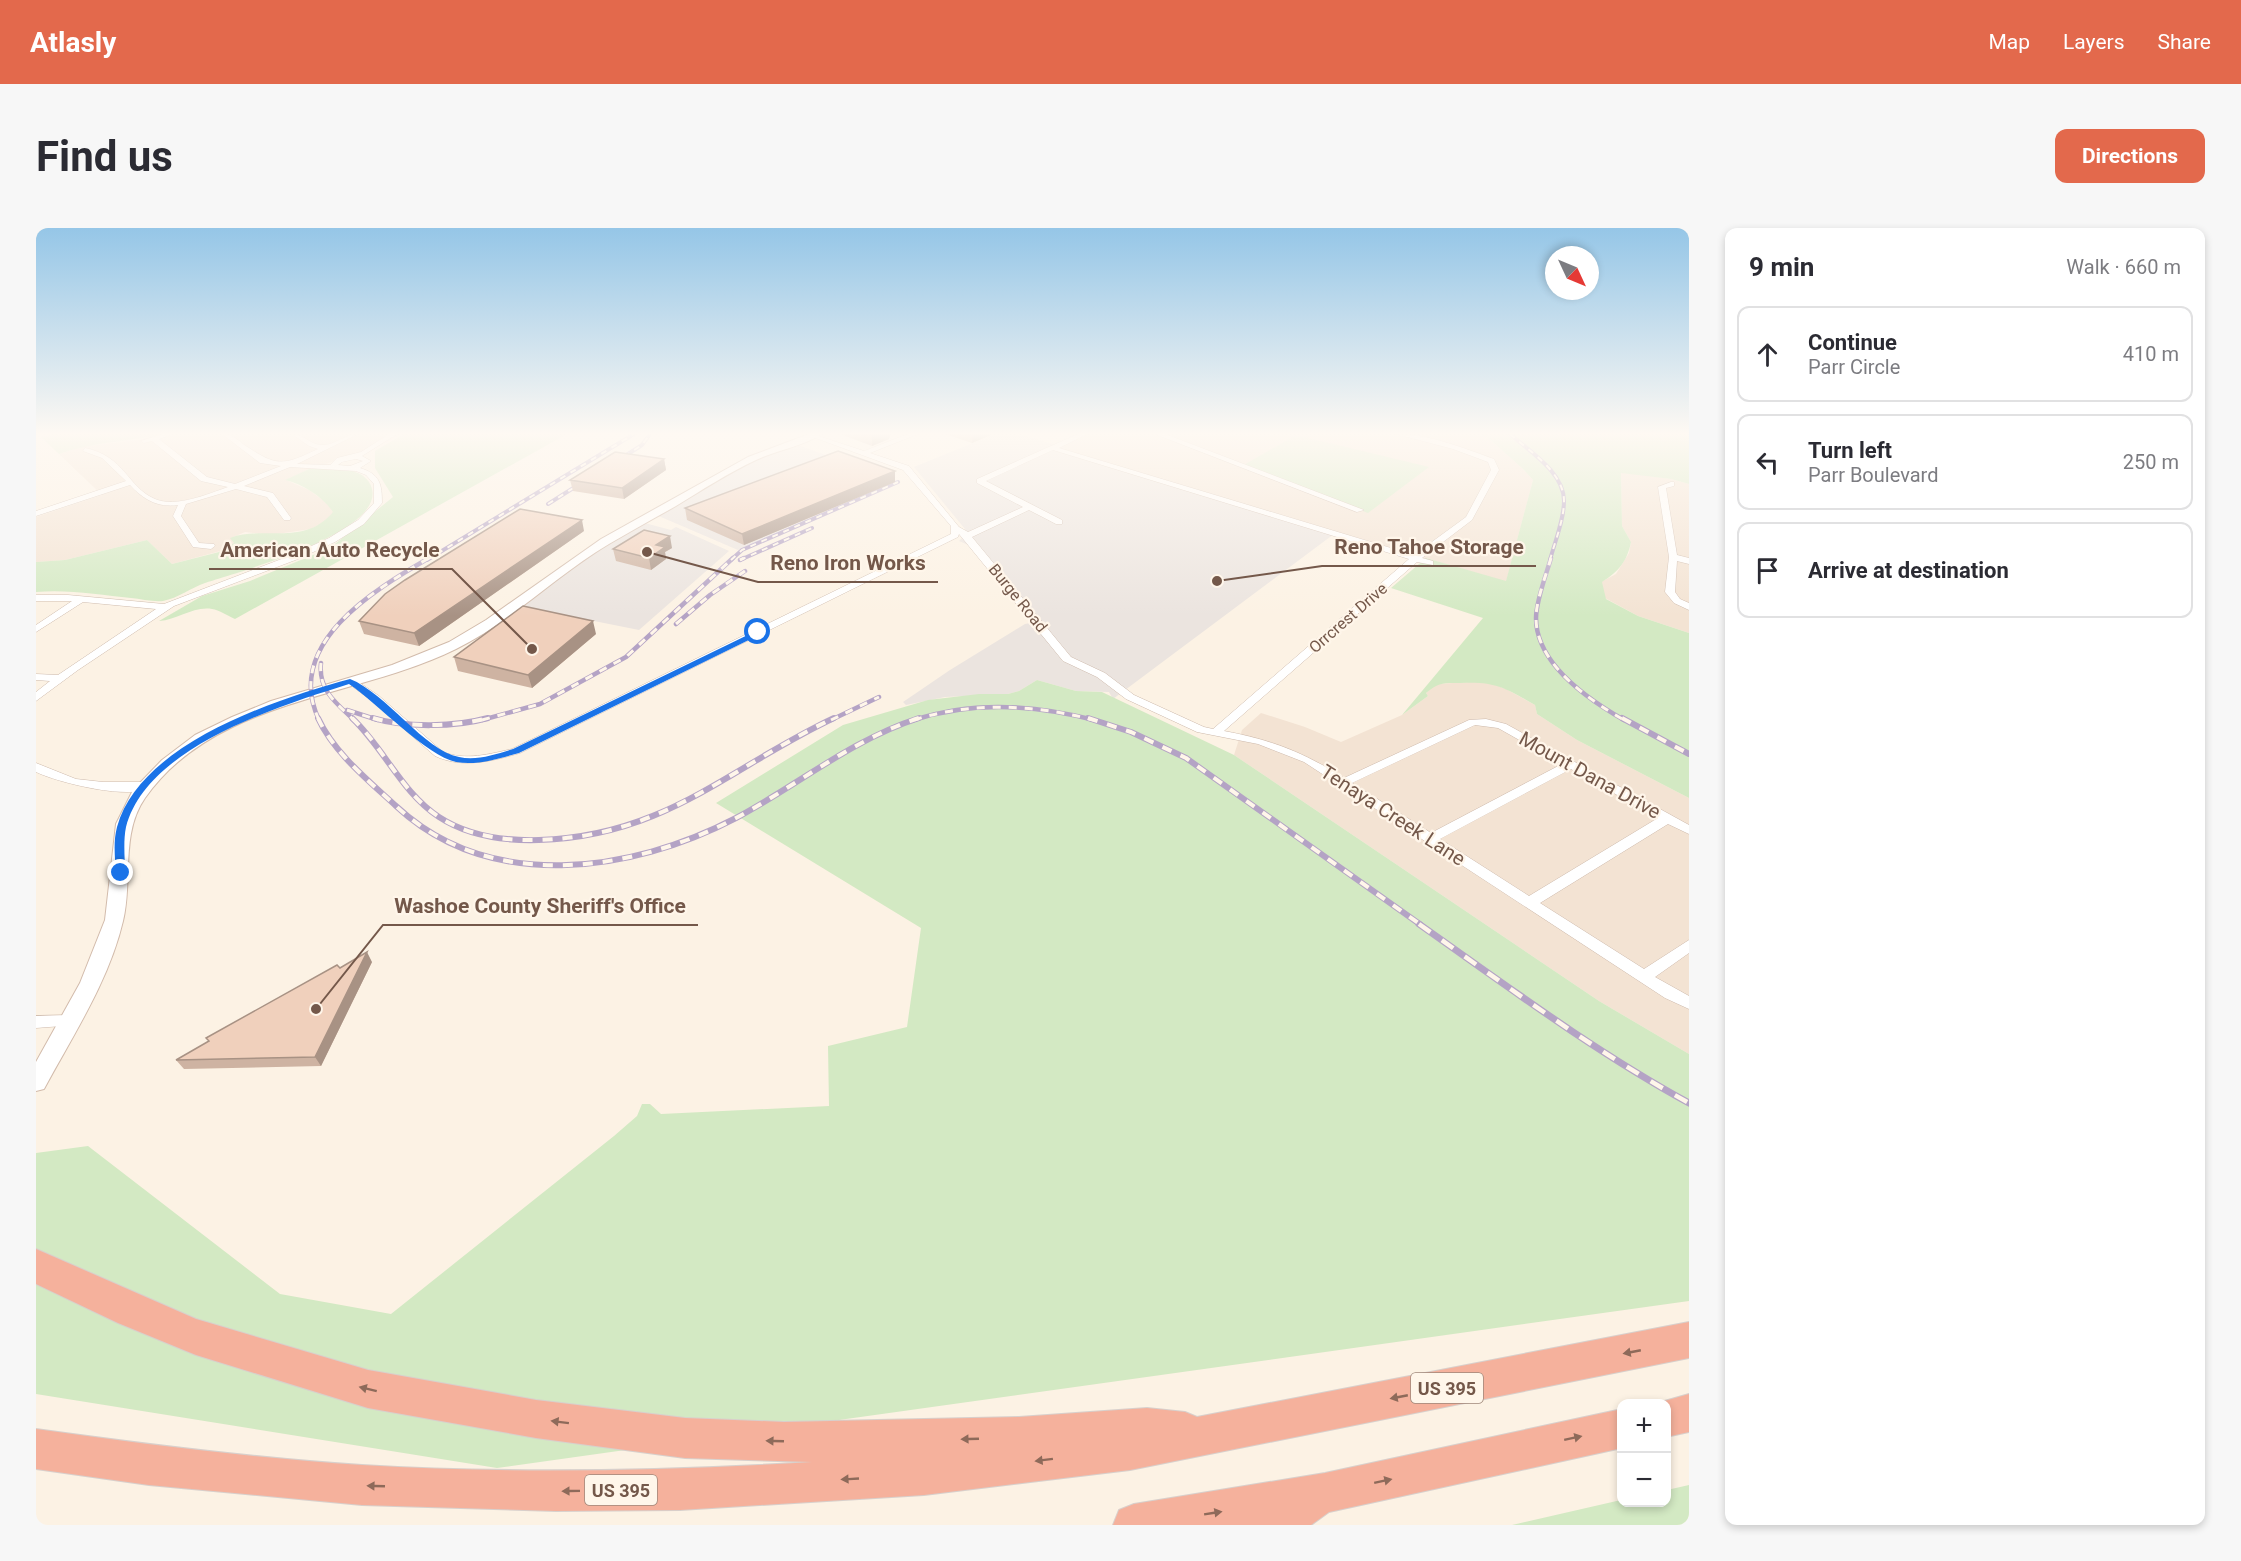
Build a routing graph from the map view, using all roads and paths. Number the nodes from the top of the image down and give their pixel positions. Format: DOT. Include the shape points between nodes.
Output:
graph roads {
  1 [pos="94,495"];
  2 [pos="145,495"];
  3 [pos="216,495"];
  4 [pos="268,495"];
  5 [pos="380,495"];
  6 [pos="690,495"];
  7 [pos="929,495"];
  8 [pos="1005,495"];
  9 [pos="1205,495"];
  10 [pos="1319,495"];
  11 [pos="1482,495"];
  12 [pos="1663,495"];
  13 [pos="182,504"];
  14 [pos="1029,507"];
  15 [pos="1360,510"];
  16 [pos="36,514"];
  17 [pos="287,518"];
  18 [pos="1059,522"];
  19 [pos="957,529"];
  20 [pos="967,536"];
  21 [pos="212,546"];
  22 [pos="1672,557"];
  23 [pos="1415,559"];
  24 [pos="1689,561"];
  25 [pos="1430,563"];
  26 [pos="36,598"];
  27 [pos="82,599"];
  28 [pos="166,607"];
  29 [pos="1689,607"];
  30 [pos="36,629"];
  31 [pos="1079,666"];
  32 [pos="36,677"];
  33 [pos="59,678"];
  34 [pos="350,681"];
  35 [pos="36,698"];
  36 [pos="1215,733"];
  37 [pos="1571,764"];
  38 [pos="36,767"];
  39 [pos="1343,783"];
  40 [pos="145,786"];
  41 [pos="1668,818"];
  42 [pos="1689,830"];
  43 [pos="1430,839"];
  44 [pos="1529,903"];
  45 [pos="1689,945"];
  46 [pos="1644,977"];
  47 [pos="1689,1003"];
  48 [pos="69,1021"];
  49 [pos="36,1022"];
  50 [pos="36,1082"];
  51 [pos="36,1266"];
  52 [pos="1689,1340"];
  53 [pos="1689,1413"];
  54 [pos="1671,1417"];
  55 [pos="1617,1429"];
  56 [pos="1205,1435"];
  57 [pos="36,1449"];
  58 [pos="1325,1493"];
  59 [pos="1134,1525"];
  60 [pos="1272,1525"];
  1 -- 16 [label="street"];
  2 -- 13 [label="street" via="153,502"];
  3 -- 13 [label="street"];
  4 -- 17 [label="street"];
  5 -- 28 [label="street" via="363,518 325,545 196,592"];
  6 -- 34 [label="main road" via="588,552 461,642"];
  7 -- 19 [label="street, Burge Road"];
  8 -- 14 [label="street"];
  9 -- 23 [label="street"];
  10 -- 15 [label="street"];
  11 -- 23 [label="street, Orrcrest Drive" via="1469,518"];
  12 -- 22 [label="street"];
  13 -- 21 [label="street" via="177,516 180,524 196,545"];
  14 -- 18 [label="street"];
  14 -- 20 [label="street"];
  19 -- 20 [label="street, Burge Road"];
  19 -- 34 [label="street" via="952,538 516,751 494,758 458,760 440,754"];
  20 -- 31 [label="street, Burge Road" via="1067,658"];
  22 -- 24 [label="street"];
  22 -- 29 [label="street" via="1670,592"];
  23 -- 25 [label="street"];
  23 -- 36 [label="street, Orrcrest Drive"];
  26 -- 27 [label="street"];
  27 -- 28 [label="street"];
  27 -- 30 [label="street"];
  28 -- 33 [label="street"];
  31 -- 36 [label="street, Tenaya Creek Lane" via="1101,675 1156,710"];
  32 -- 33 [label="street"];
  33 -- 35 [label="street"];
  34 -- 40 [label="main road" via="226,725 173,759"];
  36 -- 39 [label="street, Tenaya Creek Lane" via="1276,746 1308,760"];
  37 -- 39 [label="street, Mount Dana Drive" via="1502,726 1473,722"];
  37 -- 41 [label="street, Mount Dana Drive"];
  37 -- 43 [label="street"];
  38 -- 40 [label="street" via="83,785"];
  39 -- 43 [label="street, Tenaya Creek Lane"];
  40 -- 48 [label="main road" via="122,825 119,895 108,938"];
  41 -- 42 [label="street, Mount Dana Drive"];
  41 -- 44 [label="street"];
  43 -- 44 [label="street, Tenaya Creek Lane"];
  44 -- 46 [label="street, Tenaya Creek Lane"];
  45 -- 46 [label="street"];
  46 -- 47 [label="street, Tenaya Creek Lane"];
  48 -- 49 [label="street"];
  48 -- 50 [label="main road"];
  56 -- 51 [label="highway, one-way" via="1147,1427 1019,1437 784,1442 685,1438 536,1419 368,1389 196,1338"];
  52 -- 56 [label="highway, US 395, one-way"];
  53 -- 54 [label="highway"];
  58 -- 55 [label="highway, one-way"];
  56 -- 57 [label="highway, US 395, one-way" via="1130,1450 924,1475 680,1490 363,1485 149,1465"];
  59 -- 58 [label="highway, one-way"];
  58 -- 60 [label="highway"];
}
